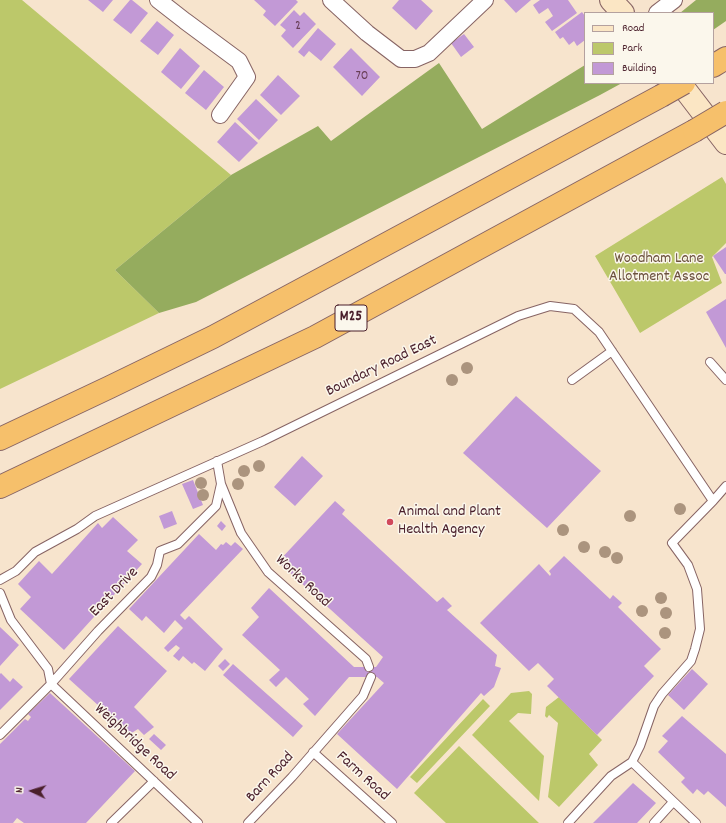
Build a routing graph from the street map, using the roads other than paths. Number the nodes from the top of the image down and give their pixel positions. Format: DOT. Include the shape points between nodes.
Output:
graph roads {
  1 [pos="158,0"];
  2 [pos="331,0"];
  3 [pos="485,0"];
  4 [pos="611,0"];
  5 [pos="674,0"];
  6 [pos="622,12"];
  7 [pos="658,12"];
  8 [pos="726,58"];
  9 [pos="714,65"];
  10 [pos="681,84"];
  11 [pos="682,84"];
  12 [pos="726,112"];
  13 [pos="220,115"];
  14 [pos="726,143"];
  15 [pos="612,351"];
  16 [pos="710,362"];
  17 [pos="572,380"];
  18 [pos="726,380"];
  19 [pos="0,439"];
  20 [pos="217,461"];
  21 [pos="221,484"];
  22 [pos="0,487"];
  23 [pos="725,489"];
  24 [pos="713,501"];
  25 [pos="0,580"];
  26 [pos="0,593"];
  27 [pos="369,667"];
  28 [pos="371,677"];
  29 [pos="51,684"];
  30 [pos="0,735"];
  31 [pos="314,752"];
  32 [pos="632,762"];
  33 [pos="154,781"];
  34 [pos="673,802"];
  35 [pos="111,823"];
  36 [pos="198,823"];
  37 [pos="248,823"];
  38 [pos="392,823"];
  39 [pos="568,823"];
  40 [pos="654,823"];
  41 [pos="696,823"];
  1 -- 13 [label="street" via="238,61 247,77"];
  2 -- 3 [label="street" via="367,33 401,59 415,59 429,53"];
  4 -- 6 [label="main road"];
  5 -- 7 [label="street"];
  8 -- 9 [label="highway"];
  10 -- 14 [label="main road"];
  11 -- 19 [label="highway, bridge" via="213,336"];
  12 -- 22 [label="highway, M25, bridge" via="315,337"];
  15 -- 17 [label="lane"];
  15 -- 20 [label="lane, Boundary Road East" via="599,332 574,309 550,306 518,316 295,426"];
  15 -- 24 [label="lane, Boundary Road East"];
  16 -- 18 [label="lane"];
  20 -- 21 [label="lane, East Drive"];
  20 -- 25 [label="lane, Boundary Road East" via="95,516 35,552 16,571"];
  21 -- 27 [label="lane, Works Road" via="241,533 268,572 366,659"];
  21 -- 29 [label="lane, East Drive" via="216,506 178,544 160,551 151,577"];
  23 -- 24 [label="lane"];
  24 -- 32 [label="lane" via="672,543 688,565 697,589 700,629 691,661 654,706"];
  26 -- 29 [label="lane" via="11,620 48,669"];
  28 -- 31 [label="lane" via="363,696"];
  29 -- 30 [label="lane, East Drive"];
  29 -- 33 [label="lane, Weighbridge Road"];
  31 -- 37 [label="lane, Barn Road"];
  31 -- 38 [label="lane, Farm Road"];
  32 -- 34 [label="lane"];
  32 -- 39 [label="lane" via="612,776"];
  33 -- 35 [label="lane"];
  33 -- 36 [label="lane, Weighbridge Road"];
  34 -- 40 [label="lane"];
  34 -- 41 [label="lane"];
}
